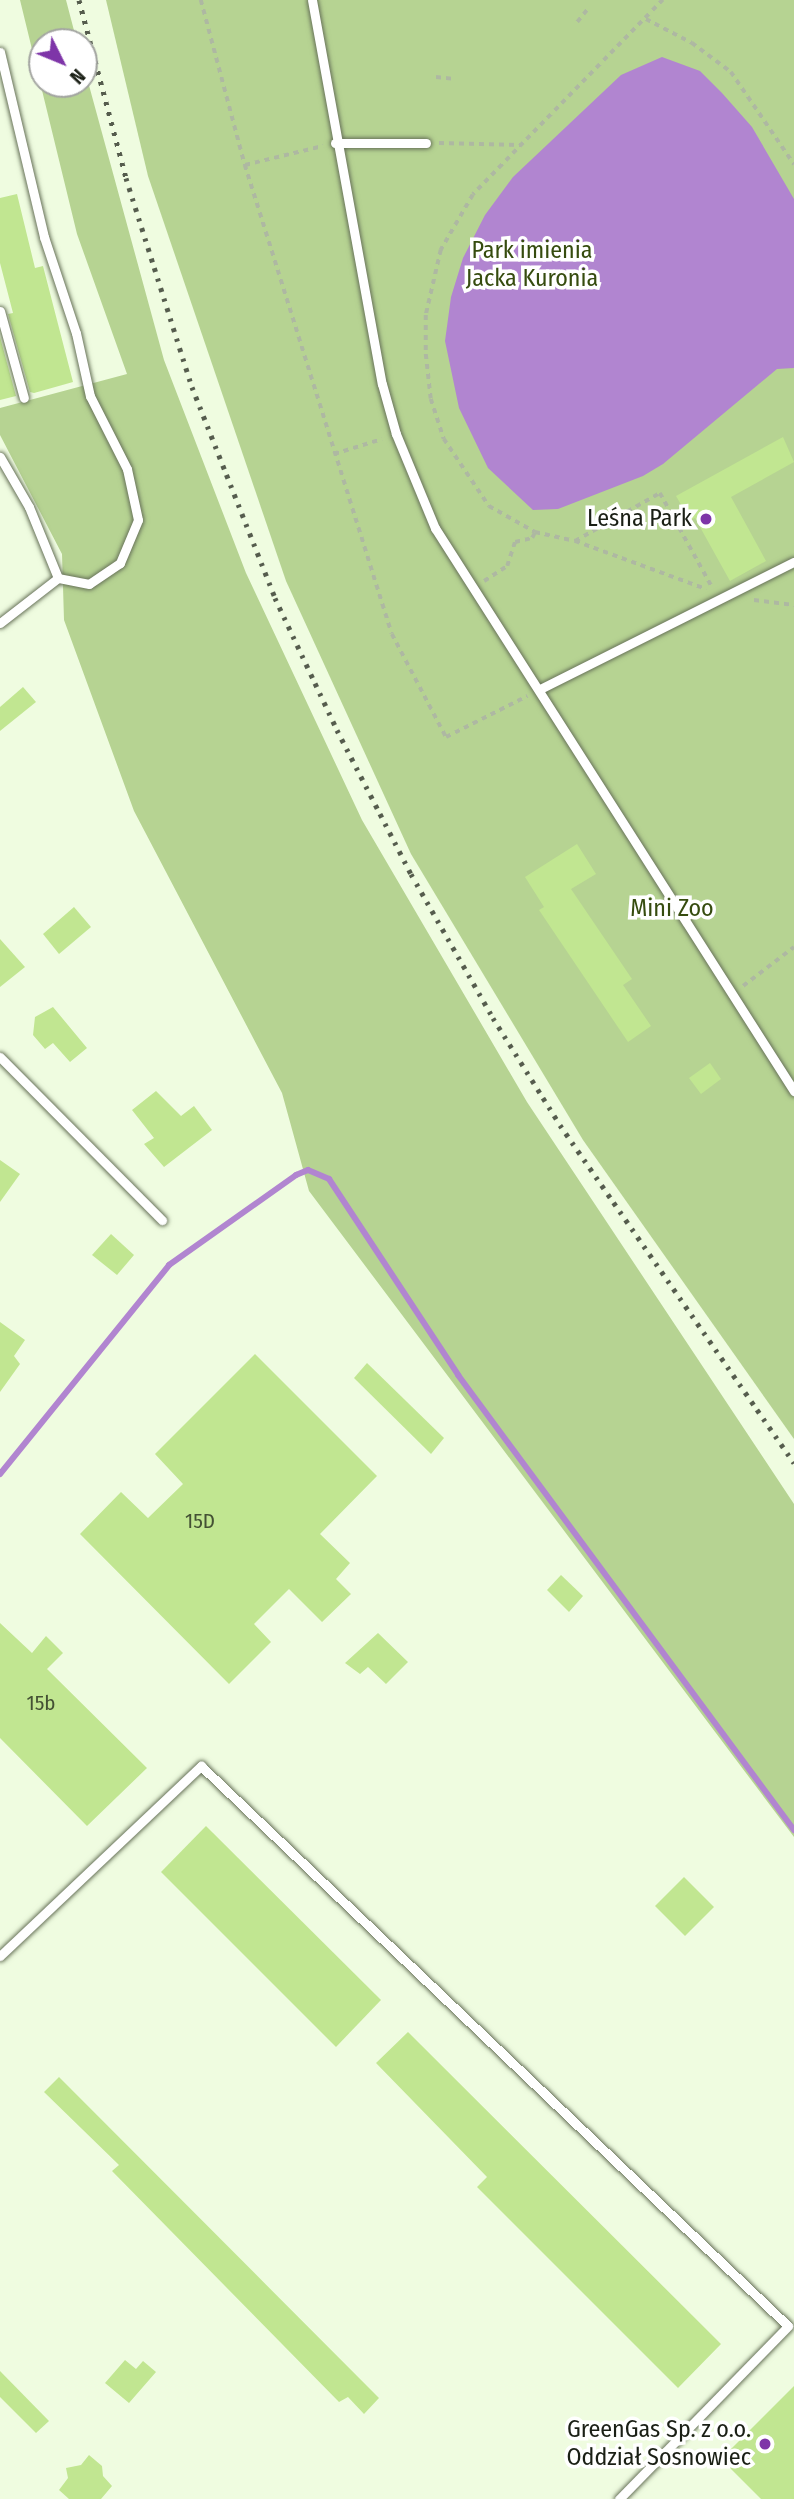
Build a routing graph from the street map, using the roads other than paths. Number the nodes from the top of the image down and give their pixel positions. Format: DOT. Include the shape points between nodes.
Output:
graph roads {
  1 [pos="312,0"];
  2 [pos="0,52"];
  3 [pos="335,143"];
  4 [pos="426,143"];
  5 [pos="0,311"];
  6 [pos="24,398"];
  7 [pos="0,457"];
  8 [pos="794,562"];
  9 [pos="58,578"];
  10 [pos="0,623"];
  11 [pos="540,689"];
  12 [pos="0,1057"];
  13 [pos="794,1091"];
  14 [pos="162,1220"];
  15 [pos="0,1956"];
  16 [pos="619,2499"];
  1 -- 3 [label="lane"];
  2 -- 9 [label="lane" via="44,237 76,333 90,396 127,469 138,520 120,564 89,584"];
  3 -- 4 [label="lane"];
  3 -- 11 [label="lane" via="396,434 435,528"];
  5 -- 6 [label="lane"];
  7 -- 9 [label="lane" via="29,508"];
  8 -- 11 [label="lane"];
  9 -- 10 [label="lane"];
  11 -- 13 [label="lane"];
  12 -- 14 [label="lane"];
  15 -- 16 [label="lane" via="201,1766 788,2326"];
}
